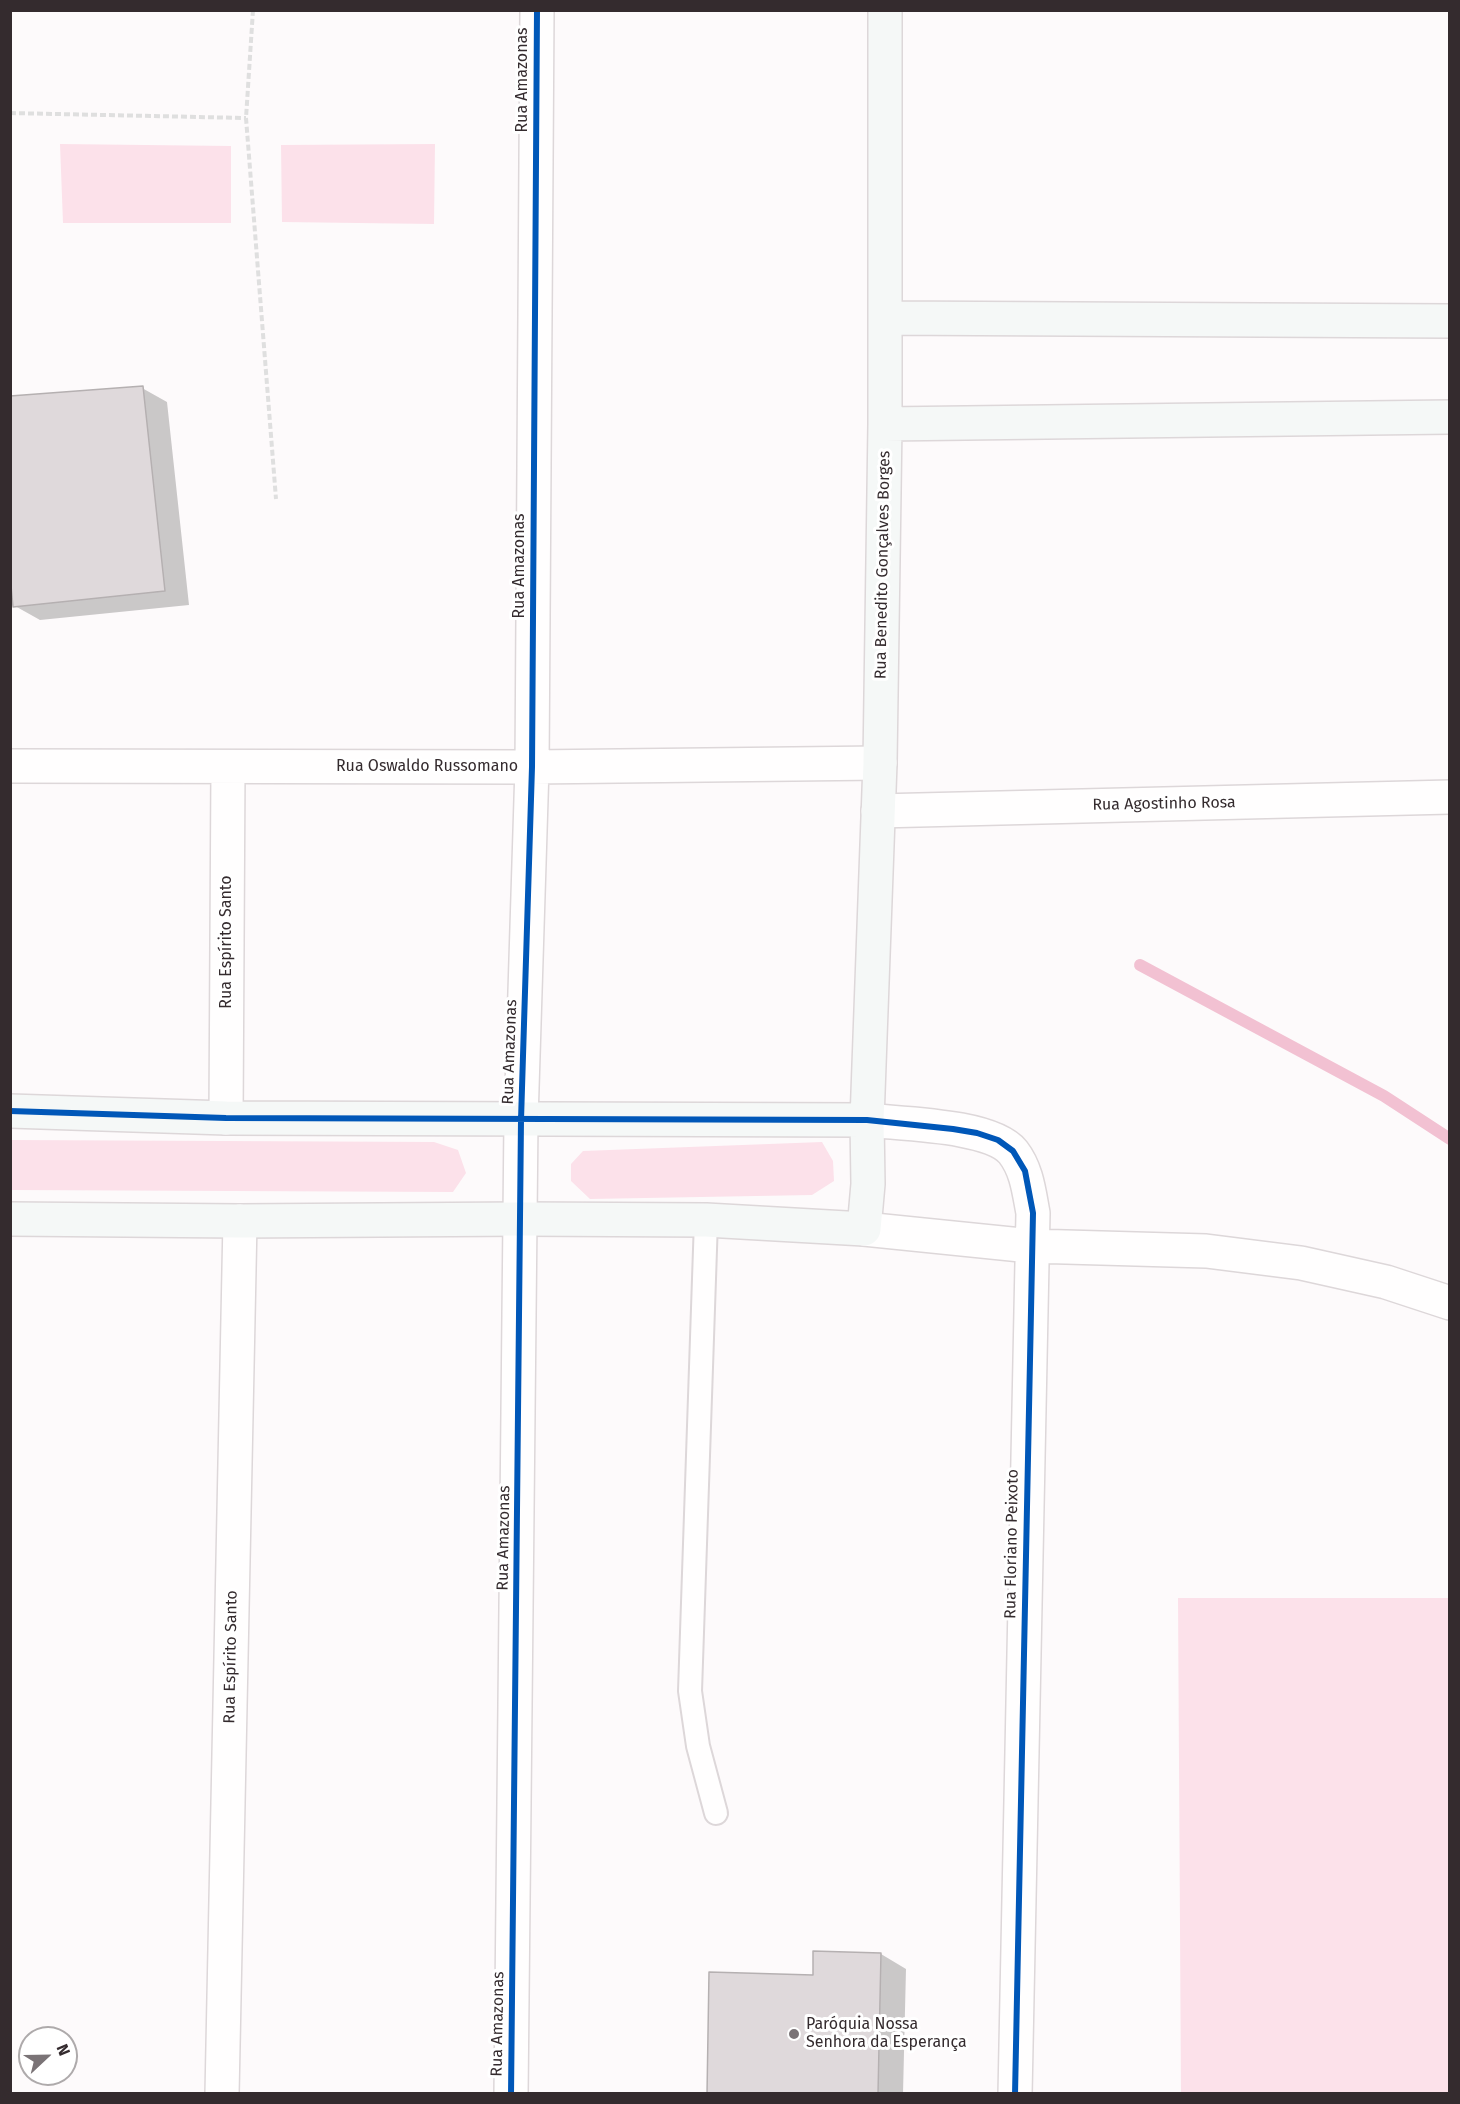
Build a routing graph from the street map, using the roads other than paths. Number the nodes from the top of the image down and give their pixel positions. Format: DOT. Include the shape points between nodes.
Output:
graph roads {
  1 [pos="537,10"];
  2 [pos="885,10"];
  3 [pos="885,318"];
  4 [pos="1449,321"];
  5 [pos="1449,417"];
  6 [pos="885,424"];
  7 [pos="880,763"];
  8 [pos="10,766"];
  9 [pos="228,767"];
  10 [pos="532,768"];
  11 [pos="1449,797"];
  12 [pos="878,812"];
  13 [pos="10,1111"];
  14 [pos="226,1118"];
  15 [pos="521,1120"];
  16 [pos="867,1120"];
  17 [pos="10,1218"];
  18 [pos="522,1219"];
  19 [pos="706,1220"];
  20 [pos="240,1221"];
  21 [pos="864,1229"];
  22 [pos="1031,1246"];
  23 [pos="1449,1303"];
  24 [pos="716,1813"];
  25 [pos="222,2094"];
  26 [pos="511,2094"];
  27 [pos="1015,2094"];
  1 -- 10 [label="street, Rua Amazonas"];
  2 -- 3 [label="street, Rua Benedito Gonçalves Borges"];
  3 -- 4 [label="street"];
  3 -- 6 [label="street, Rua Benedito Gonçalves Borges"];
  5 -- 6 [label="street"];
  6 -- 7 [label="street, Rua Benedito Gonçalves Borges"];
  7 -- 10 [label="street, Rua Oswaldo Russomano"];
  7 -- 12 [label="street, Rua Benedito Gonçalves Borges"];
  8 -- 9 [label="street, Rua Oswaldo Russomano"];
  9 -- 10 [label="street, Rua Oswaldo Russomano"];
  9 -- 14 [label="street, Rua Espírito Santo"];
  10 -- 15 [label="street, Rua Amazonas"];
  11 -- 12 [label="street, Rua Agostinho Rosa"];
  12 -- 16 [label="street, Rua Benedito Gonçalves Borges"];
  13 -- 14 [label="street"];
  14 -- 15 [label="street"];
  15 -- 16 [label="street"];
  15 -- 18 [label="street, Rua Amazonas"];
  16 -- 21 [label="street, Rua Benedito Gonçalves Borges"];
  16 -- 22 [label="street, Rua Floriano Peixoto" via="976,1133 998,1140 1013,1151 1025,1172 1033,1213"];
  17 -- 20 [label="street"];
  18 -- 19 [label="street"];
  18 -- 20 [label="street"];
  18 -- 26 [label="street, Rua Amazonas"];
  19 -- 21 [label="street"];
  19 -- 24 [label="lane" via="690,1690 698,1746"];
  20 -- 25 [label="street, Rua Espírito Santo"];
  21 -- 22 [label="street"];
  22 -- 23 [label="street" via="1206,1251 1301,1263 1386,1282"];
  22 -- 27 [label="street, Rua Floriano Peixoto"];
}
